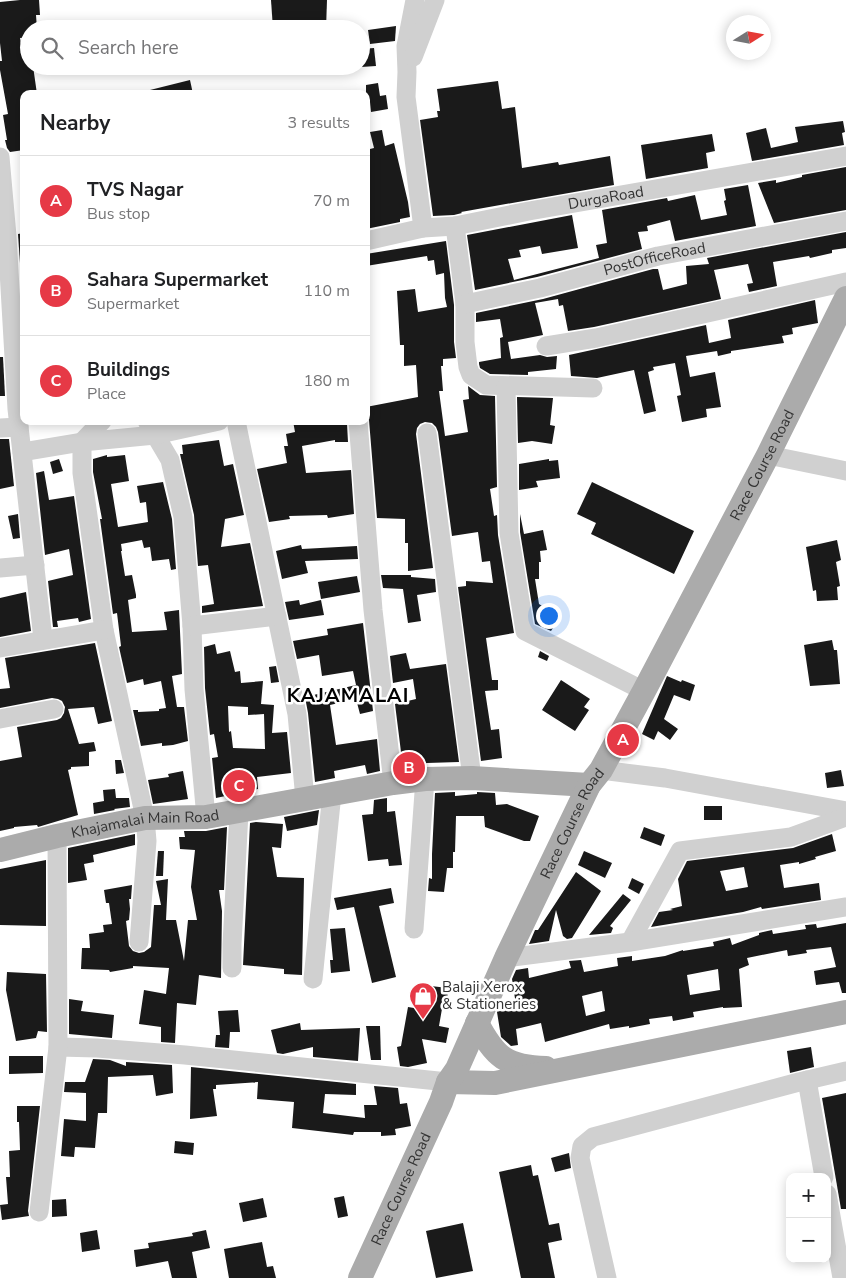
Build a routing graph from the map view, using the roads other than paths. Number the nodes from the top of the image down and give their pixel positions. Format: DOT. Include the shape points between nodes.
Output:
graph roads {
  1 [pos="416,0"];
  2 [pos="435,0"];
  3 [pos="407,72"];
  4 [pos="846,156"];
  5 [pos="0,157"];
  6 [pos="1,184"];
  7 [pos="846,221"];
  8 [pos="455,226"];
  9 [pos="423,228"];
  10 [pos="370,240"];
  11 [pos="846,282"];
  12 [pos="846,298"];
  13 [pos="465,304"];
  14 [pos="546,346"];
  15 [pos="20,382"];
  16 [pos="506,387"];
  17 [pos="593,388"];
  18 [pos="98,425"];
  19 [pos="180,425"];
  20 [pos="237,425"];
  21 [pos="358,425"];
  22 [pos="19,427"];
  23 [pos="0,428"];
  24 [pos="151,428"];
  25 [pos="427,433"];
  26 [pos="82,442"];
  27 [pos="22,452"];
  28 [pos="768,455"];
  29 [pos="846,471"];
  30 [pos="35,564"];
  31 [pos="0,568"];
  32 [pos="277,616"];
  33 [pos="192,626"];
  34 [pos="104,630"];
  35 [pos="43,639"];
  36 [pos="0,648"];
  37 [pos="644,691"];
  38 [pos="54,709"];
  39 [pos="0,719"];
  40 [pos="595,777"];
  41 [pos="472,778"];
  42 [pos="425,779"];
  43 [pos="393,783"];
  44 [pos="332,793"];
  45 [pos="305,799"];
  46 [pos="797,802"];
  47 [pos="846,811"];
  48 [pos="239,812"];
  49 [pos="206,817"];
  50 [pos="846,817"];
  51 [pos="145,818"];
  52 [pos="57,836"];
  53 [pos="791,837"];
  54 [pos="0,850"];
  55 [pos="846,907"];
  56 [pos="414,929"];
  57 [pos="139,942"];
  58 [pos="630,942"];
  59 [pos="506,958"];
  60 [pos="232,968"];
  61 [pos="313,979"];
  62 [pos="846,1012"];
  63 [pos="477,1023"];
  64 [pos="58,1047"];
  65 [pos="565,1068"];
  66 [pos="846,1071"];
  67 [pos="807,1080"];
  68 [pos="448,1082"];
  69 [pos="823,1173"];
  70 [pos="39,1212"];
  71 [pos="831,1216"];
  72 [pos="360,1278"];
  73 [pos="607,1278"];
  74 [pos="842,1278"];
  1 -- 3 [label="street" via="406,46"];
  2 -- 3 [label="street"];
  3 -- 9 [label="street" via="406,97"];
  4 -- 8 [label="street, DurgaRoad"];
  5 -- 6 [label="street"];
  6 -- 15 [label="street"];
  7 -- 13 [label="street, PostOfficeRoad" via="658,256 540,288"];
  8 -- 9 [label="street, DurgaRoad"];
  8 -- 13 [label="street"];
  9 -- 10 [label="street, DurgaRoad"];
  11 -- 14 [label="street" via="596,338"];
  12 -- 28 [label="main road, Race Course Road"];
  13 -- 16 [label="street" via="465,342 471,375 486,385"];
  15 -- 22 [label="street"];
  16 -- 17 [label="street"];
  16 -- 37 [label="street" via="509,533 525,631"];
  18 -- 26 [label="street"];
  19 -- 24 [label="street"];
  20 -- 32 [label="street"];
  21 -- 43 [label="street" via="373,610"];
  22 -- 23 [label="street"];
  22 -- 27 [label="street"];
  24 -- 26 [label="street"];
  24 -- 33 [label="street" via="170,460 183,517"];
  25 -- 41 [label="street"];
  26 -- 27 [label="street"];
  26 -- 34 [label="street" via="82,473"];
  27 -- 30 [label="street"];
  28 -- 29 [label="street"];
  28 -- 37 [label="main road, Race Course Road"];
  30 -- 31 [label="street"];
  30 -- 35 [label="street"];
  32 -- 33 [label="street"];
  32 -- 45 [label="street" via="296,714"];
  33 -- 49 [label="street" via="194,689"];
  34 -- 35 [label="street"];
  34 -- 51 [label="street"];
  35 -- 36 [label="street"];
  37 -- 40 [label="main road, Race Course Road"];
  38 -- 39 [label="street"];
  40 -- 41 [label="main road, Khajamalai Main Road"];
  40 -- 46 [label="street" via="665,778"];
  40 -- 59 [label="main road, Race Course Road"];
  41 -- 42 [label="main road, Khajamalai Main Road"];
  42 -- 43 [label="main road, Khajamalai Main Road"];
  42 -- 56 [label="street"];
  43 -- 44 [label="main road, Khajamalai Main Road"];
  44 -- 45 [label="main road, Khajamalai Main Road"];
  44 -- 61 [label="street"];
  45 -- 48 [label="main road, Khajamalai Main Road"];
  46 -- 47 [label="street"];
  46 -- 53 [label="street"];
  48 -- 49 [label="main road, Khajamalai Main Road"];
  48 -- 60 [label="street"];
  49 -- 51 [label="main road, Khajamalai Main Road"];
  50 -- 53 [label="street"];
  51 -- 52 [label="main road, Khajamalai Main Road"];
  51 -- 57 [label="street" via="147,841"];
  52 -- 54 [label="main road, Khajamalai Main Road"];
  52 -- 64 [label="street"];
  53 -- 58 [label="street" via="680,851"];
  55 -- 58 [label="street"];
  58 -- 59 [label="street"];
  59 -- 63 [label="main road, Race Course Road"];
  62 -- 65 [label="main road"];
  63 -- 65 [label="main road" via="488,1044 503,1059 531,1068"];
  63 -- 68 [label="main road, Race Course Road"];
  64 -- 68 [label="street" via="176,1054"];
  64 -- 70 [label="street"];
  65 -- 68 [label="main road" via="495,1083"];
  66 -- 67 [label="street"];
  67 -- 69 [label="street"];
  67 -- 73 [label="street" via="593,1137 582,1146 580,1158"];
  68 -- 72 [label="main road, Race Course Road"];
  71 -- 74 [label="street"];
}
